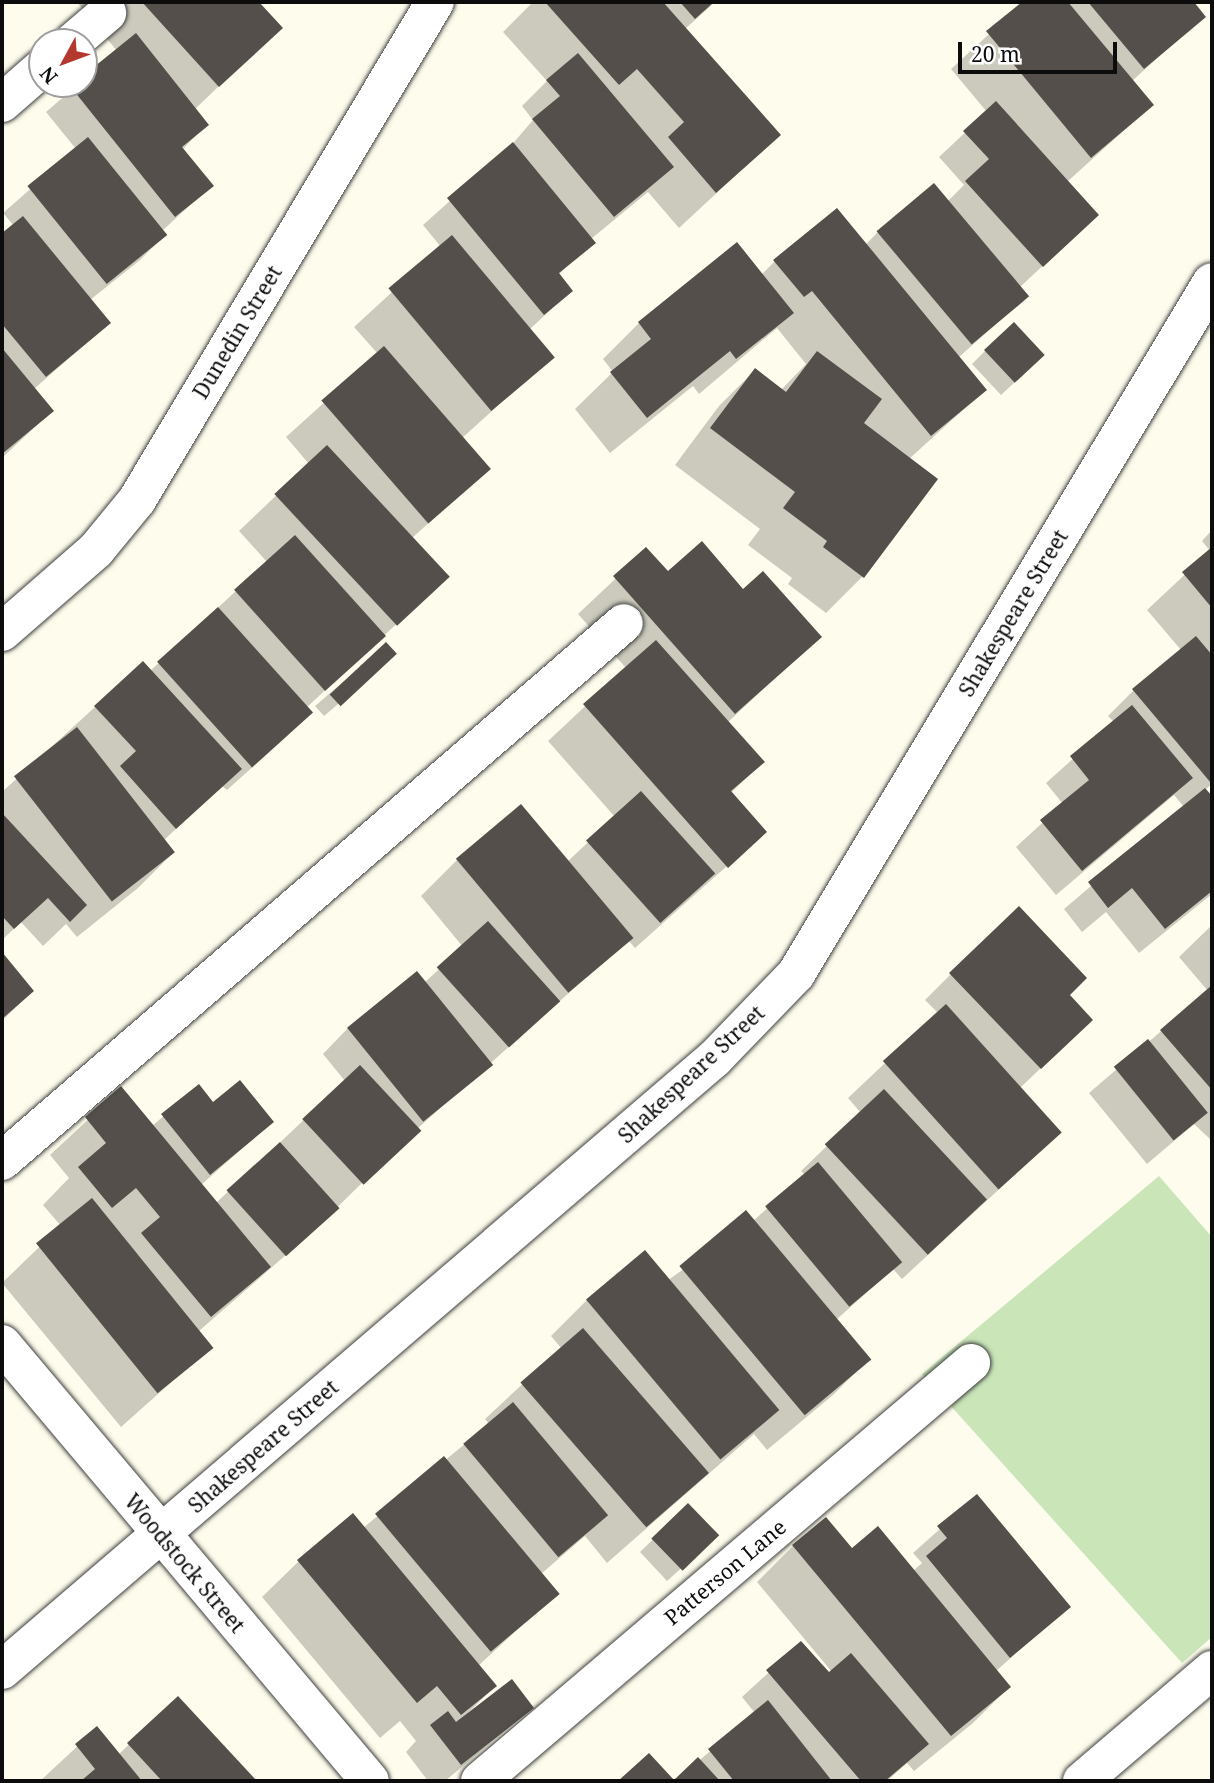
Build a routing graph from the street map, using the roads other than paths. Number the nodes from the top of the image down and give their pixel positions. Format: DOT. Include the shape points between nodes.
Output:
graph roads {
  1 [pos="435,2"];
  2 [pos="107,13"];
  3 [pos="89,28"];
  4 [pos="28,80"];
  5 [pos="2,103"];
  6 [pos="1212,282"];
  7 [pos="624,623"];
  8 [pos="2,632"];
  9 [pos="2,1161"];
  10 [pos="2,1344"];
  11 [pos="971,1363"];
  12 [pos="160,1534"];
  13 [pos="2,1670"];
  14 [pos="1212,1670"];
  15 [pos="370,1781"];
  16 [pos="480,1781"];
  17 [pos="1082,1781"];
  1 -- 8 [label="street, Dunedin Street" via="137,500 96,550"];
  2 -- 3 [label="street"];
  4 -- 5 [label="street"];
  6 -- 12 [label="street, Shakespeare Street" via="796,974 715,1058"];
  7 -- 9 [label="street"];
  10 -- 12 [label="street, Woodstock Street"];
  11 -- 16 [label="street, Patterson Lane"];
  12 -- 13 [label="street, Shakespeare Street"];
  12 -- 15 [label="street, Woodstock Street"];
  14 -- 17 [label="street"];
}
